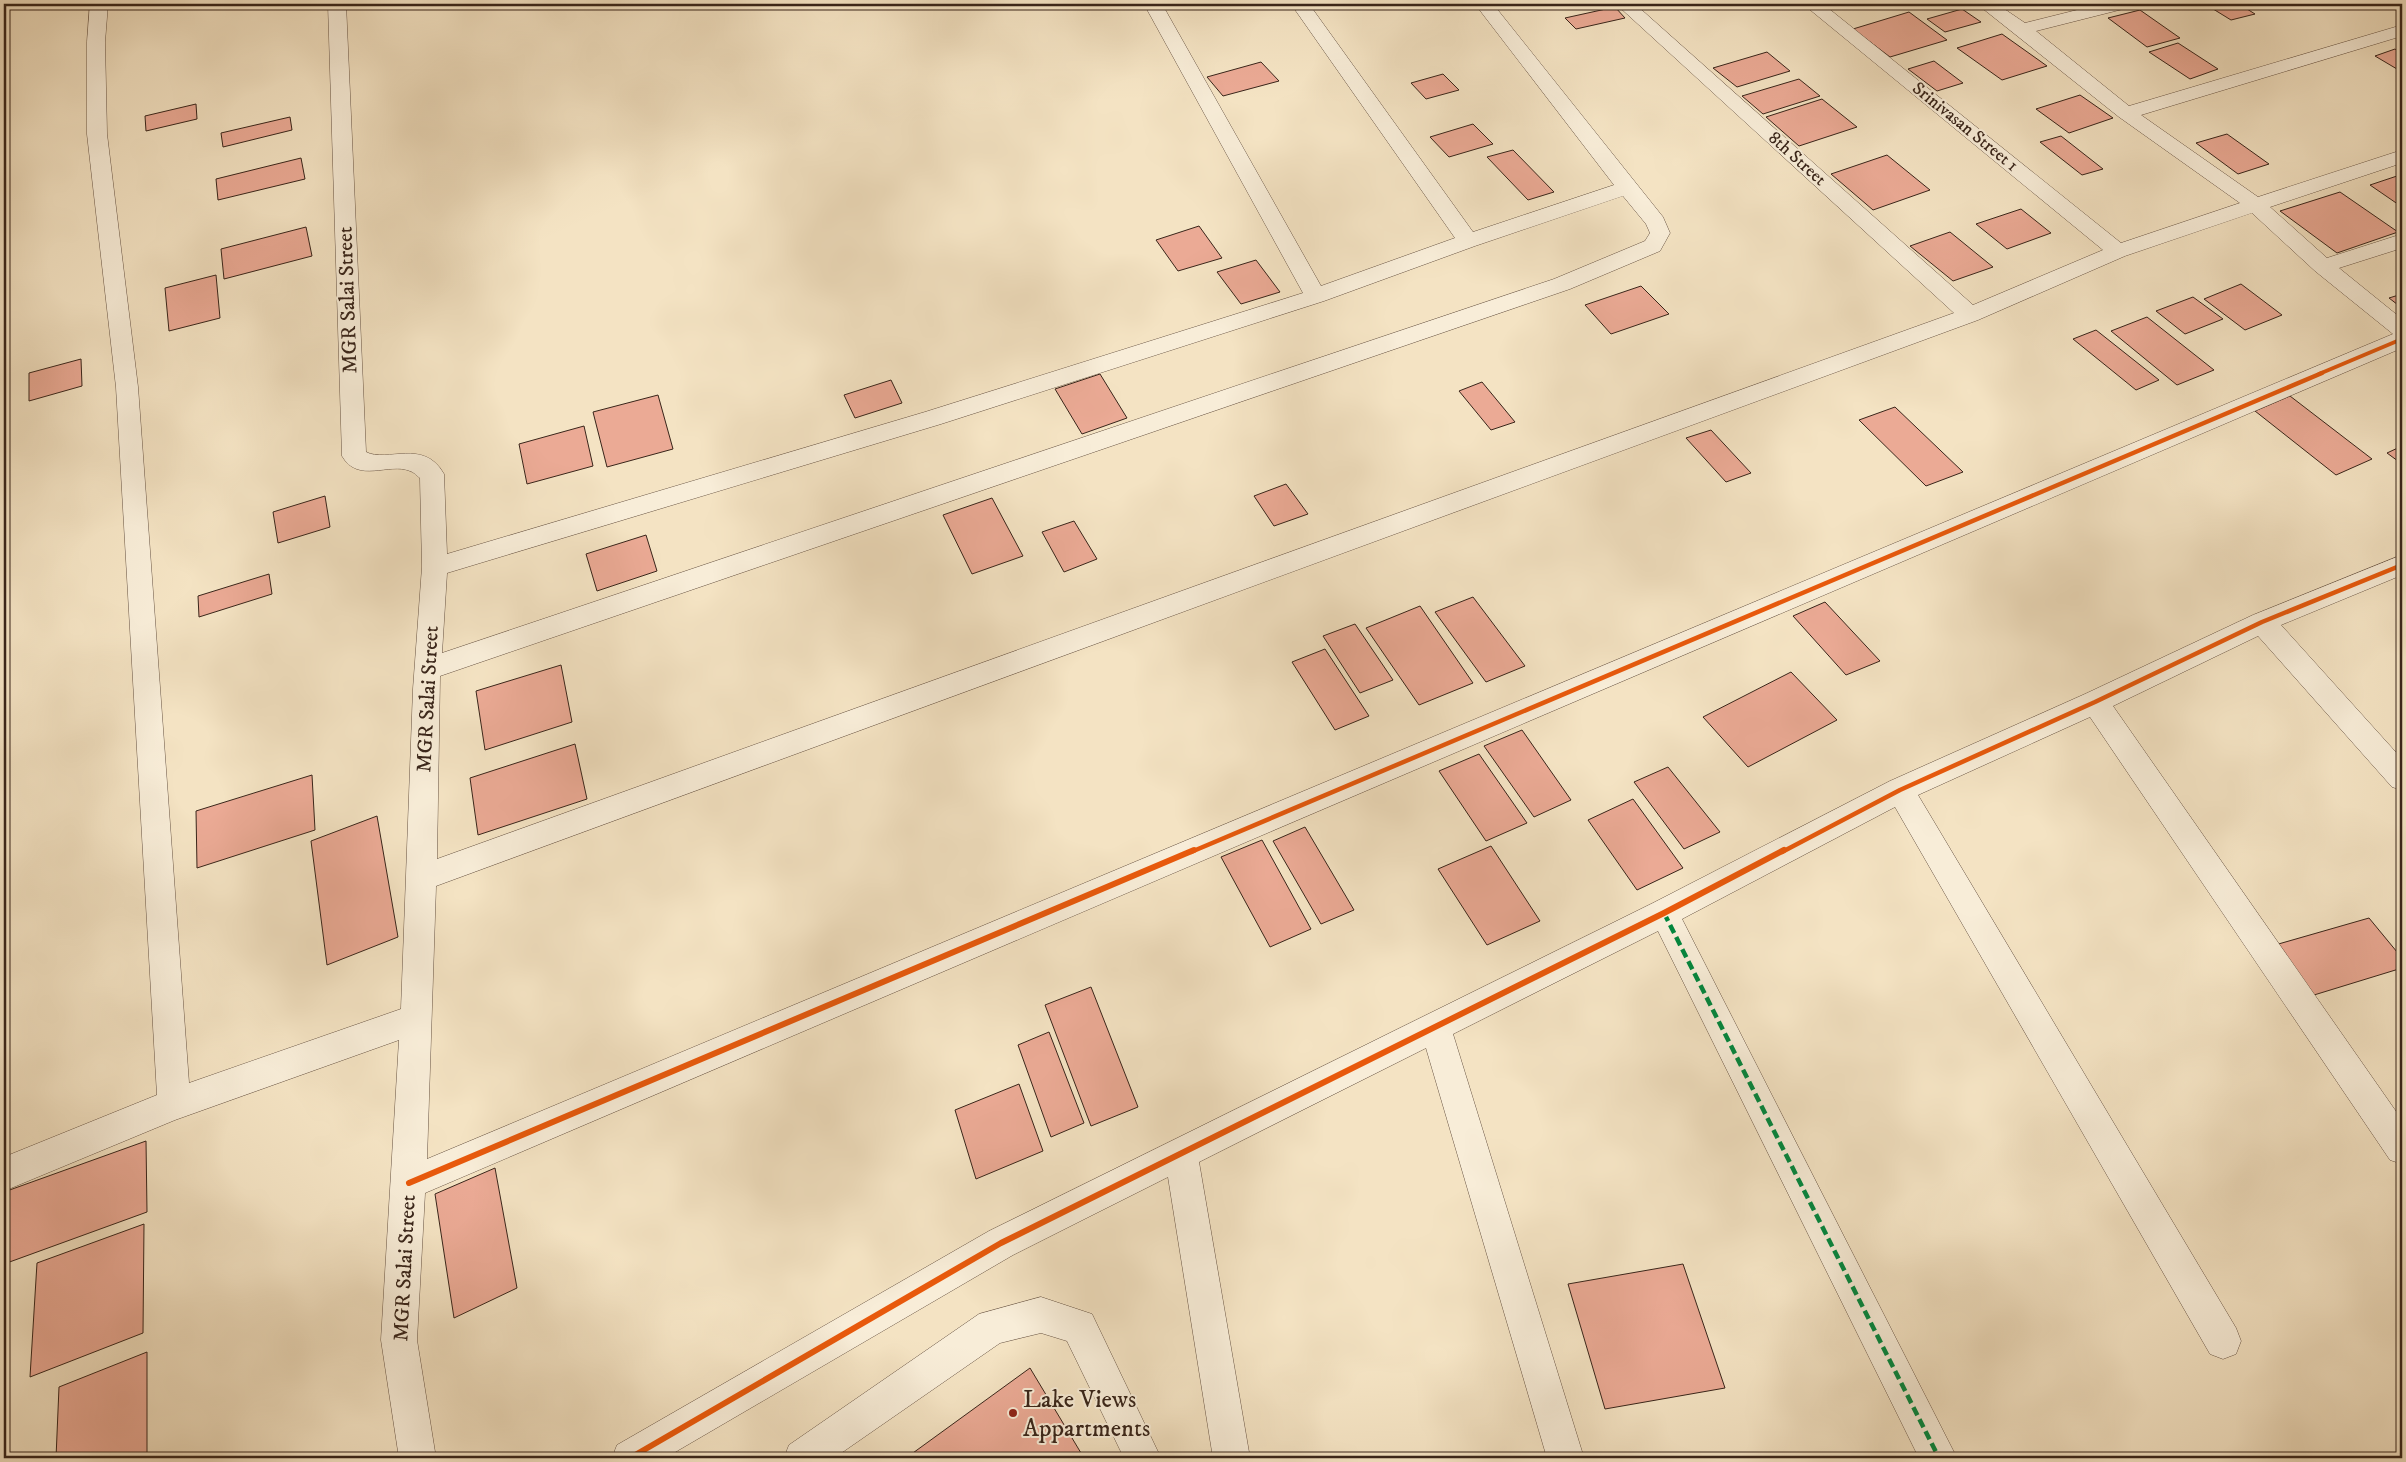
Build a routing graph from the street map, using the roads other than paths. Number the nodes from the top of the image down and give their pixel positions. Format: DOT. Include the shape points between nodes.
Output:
graph roads {
  1 [pos="98,4"];
  2 [pos="337,4"];
  3 [pos="1153,4"];
  4 [pos="1300,4"];
  5 [pos="1484,4"];
  6 [pos="1625,4"];
  7 [pos="1812,4"];
  8 [pos="1986,4"];
  9 [pos="2122,4"];
  10 [pos="2022,29"];
  11 [pos="2402,30"];
  12 [pos="2126,113"];
  13 [pos="2402,156"];
  14 [pos="1627,188"];
  15 [pos="2254,204"];
  16 [pos="1468,241"];
  17 [pos="2402,241"];
  18 [pos="2118,251"];
  19 [pos="2323,266"];
  20 [pos="1316,296"];
  21 [pos="1970,315"];
  22 [pos="2402,330"];
  23 [pos="2402,339"];
  24 [pos="2402,565"];
  25 [pos="435,568"];
  26 [pos="2262,622"];
  27 [pos="428,669"];
  28 [pos="2095,702"];
  29 [pos="2402,778"];
  30 [pos="1900,790"];
  31 [pos="422,878"];
  32 [pos="1664,912"];
  33 [pos="416,1018"];
  34 [pos="1435,1026"];
  35 [pos="174,1104"];
  36 [pos="2402,1148"];
  37 [pos="1181,1152"];
  38 [pos="4,1174"];
  39 [pos="409,1183"];
  40 [pos="2223,1341"];
  41 [pos="417,1458"];
  42 [pos="630,1458"];
  43 [pos="802,1458"];
  44 [pos="1143,1458"];
  45 [pos="1232,1458"];
  46 [pos="1566,1458"];
  47 [pos="1939,1458"];
  1 -- 35 [label="street" via="97,134 127,386"];
  2 -- 25 [label="street, MGR Salai Street" via="354,456 360,462 370,464 415,463 432,474"];
  3 -- 20 [label="street"];
  4 -- 16 [label="street"];
  5 -- 14 [label="street"];
  6 -- 21 [label="street, 8th Street"];
  7 -- 18 [label="street, Srinivasan Street 1"];
  8 -- 10 [label="street"];
  9 -- 10 [label="street"];
  10 -- 12 [label="street"];
  11 -- 12 [label="street"];
  12 -- 15 [label="street"];
  13 -- 15 [label="street"];
  14 -- 16 [label="street"];
  14 -- 27 [label="street" via="1656,222 1660,233 1653,246 1562,284"];
  15 -- 18 [label="street"];
  15 -- 19 [label="street"];
  16 -- 20 [label="street"];
  17 -- 19 [label="street"];
  18 -- 21 [label="street"];
  19 -- 22 [label="street"];
  20 -- 25 [label="street" via="933,418"];
  21 -- 31 [label="street"];
  23 -- 39 [label="street"];
  24 -- 26 [label="street"];
  25 -- 27 [label="street, MGR Salai Street"];
  26 -- 28 [label="street"];
  26 -- 29 [label="street"];
  27 -- 31 [label="street, MGR Salai Street"];
  28 -- 30 [label="street"];
  28 -- 36 [label="street"];
  30 -- 32 [label="street"];
  30 -- 40 [label="street"];
  31 -- 33 [label="street, MGR Salai Street"];
  32 -- 34 [label="street"];
  32 -- 47 [label="street"];
  33 -- 35 [label="street"];
  33 -- 39 [label="street, MGR Salai Street"];
  34 -- 37 [label="street"];
  34 -- 46 [label="street"];
  35 -- 38 [label="street"];
  37 -- 42 [label="street" via="1001,1243"];
  37 -- 45 [label="street"];
  39 -- 41 [label="street, MGR Salai Street" via="399,1340"];
  43 -- 44 [label="street" via="992,1327 1041,1314 1078,1327"];
}
